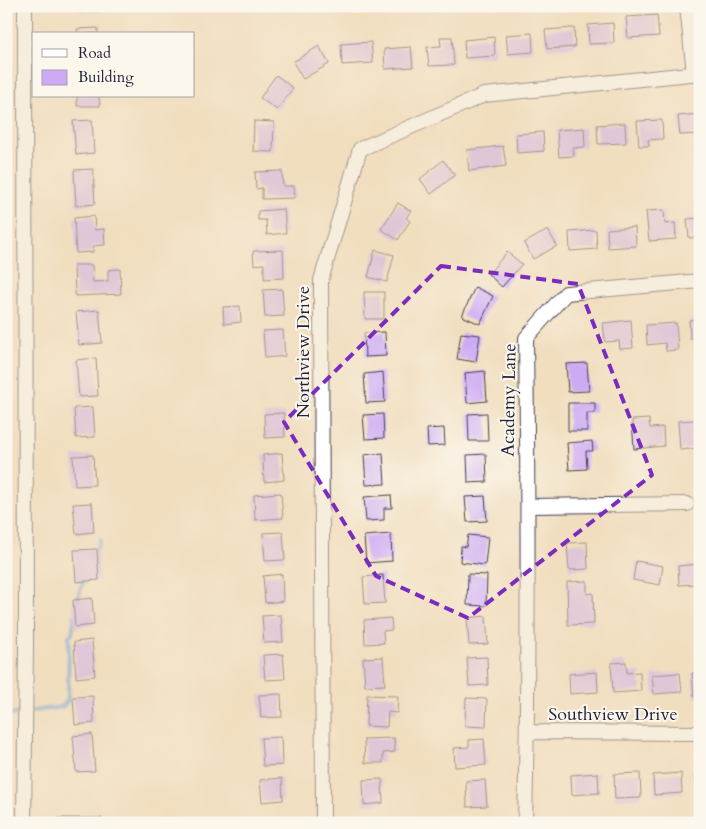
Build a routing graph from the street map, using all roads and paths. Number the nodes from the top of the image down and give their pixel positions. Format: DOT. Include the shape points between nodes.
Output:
graph roads {
  1 [pos="25,6"];
  2 [pos="687,6"];
  3 [pos="697,73"];
  4 [pos="700,281"];
  5 [pos="688,504"];
  6 [pos="528,506"];
  7 [pos="527,732"];
  8 [pos="700,734"];
  9 [pos="24,823"];
  10 [pos="323,823"];
  11 [pos="524,823"];
  1 -- 9 [label="street"];
  2 -- 3 [label="street"];
  3 -- 10 [label="street, Northview Drive" via="484,95 360,149 321,280"];
  4 -- 6 [label="street, Academy Lane" via="566,293 526,338"];
  5 -- 6 [label="street"];
  6 -- 7 [label="street, Academy Lane"];
  7 -- 8 [label="street, Southview Drive"];
  7 -- 11 [label="street, Academy Lane"];
}
